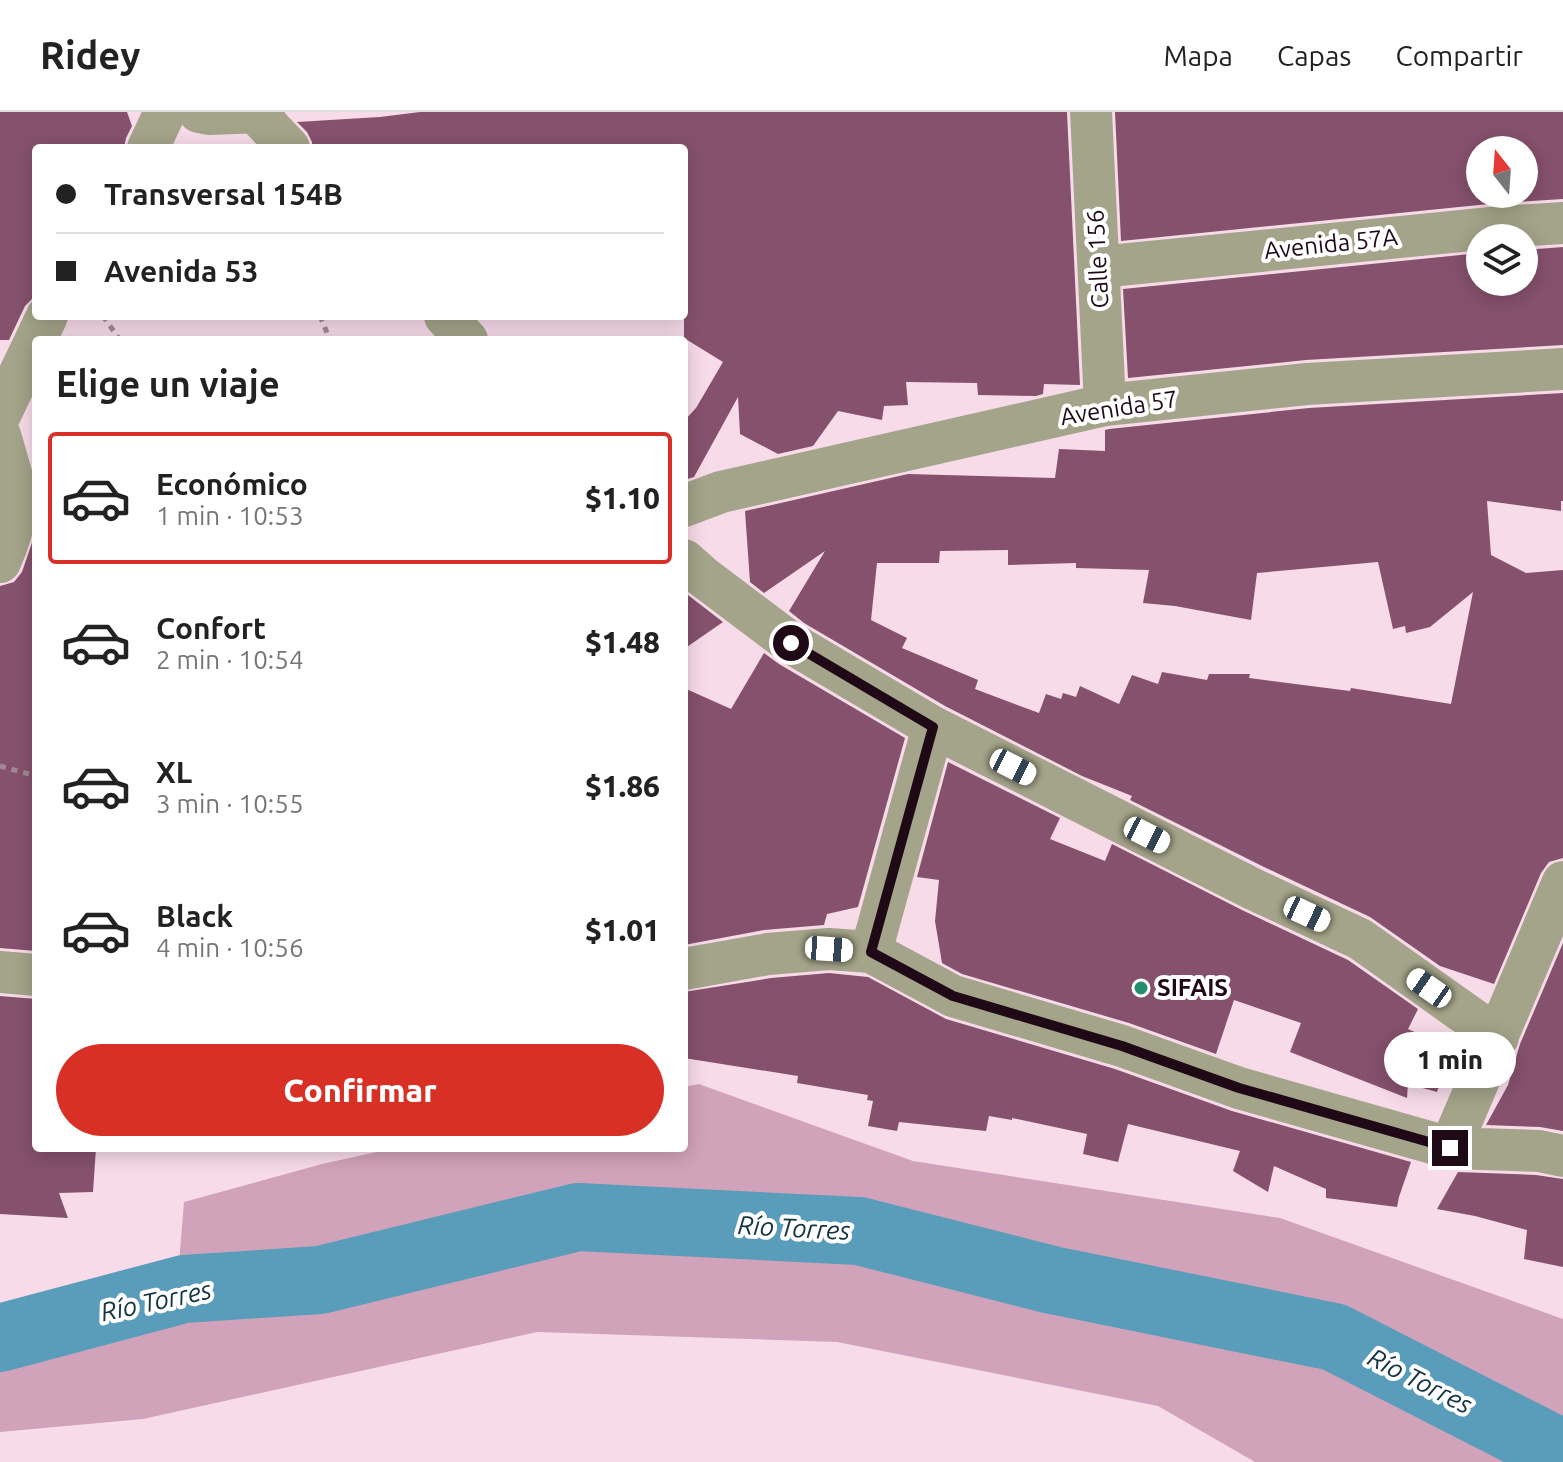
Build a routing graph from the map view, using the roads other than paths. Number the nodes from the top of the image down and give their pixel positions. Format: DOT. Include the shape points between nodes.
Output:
graph roads {
  1 [pos="165,112"];
  2 [pos="199,112"];
  3 [pos="264,112"];
  4 [pos="1091,112"];
  5 [pos="256,113"];
  6 [pos="150,144"];
  7 [pos="285,144"];
  8 [pos="1563,223"];
  9 [pos="1099,267"];
  10 [pos="449,320"];
  11 [pos="463,336"];
  12 [pos="32,348"];
  13 [pos="1563,369"];
  14 [pos="1105,405"];
  15 [pos="0,415"];
  16 [pos="0,435"];
  17 [pos="688,504"];
  18 [pos="0,562"];
  19 [pos="688,564"];
  20 [pos="933,727"];
  21 [pos="1563,882"];
  22 [pos="871,952"];
  23 [pos="688,968"];
  24 [pos="0,972"];
  25 [pos="32,975"];
  26 [pos="1498,1037"];
  27 [pos="1450,1148"];
  28 [pos="1563,1156"];
  1 -- 6 [label="lane"];
  2 -- 5 [label="lane"];
  3 -- 5 [label="lane"];
  4 -- 9 [label="lane, Calle 156"];
  5 -- 7 [label="lane"];
  8 -- 9 [label="lane, Avenida 57A"];
  9 -- 14 [label="lane, Calle 156"];
  10 -- 11 [label="lane"];
  12 -- 15 [label="lane"];
  13 -- 14 [label="lane, Avenida 57" via="1307,384"];
  14 -- 17 [label="lane, Avenida 57" via="721,492"];
  16 -- 18 [label="lane" via="17,503"];
  19 -- 20 [label="lane" via="791,643"];
  20 -- 22 [label="lane"];
  20 -- 26 [label="lane" via="1360,939"];
  21 -- 26 [label="lane"];
  22 -- 23 [label="lane" via="768,954"];
  22 -- 27 [label="lane" via="953,996 1122,1046 1239,1088"];
  24 -- 25 [label="lane"];
  26 -- 27 [label="lane"];
  27 -- 28 [label="lane"];
}
